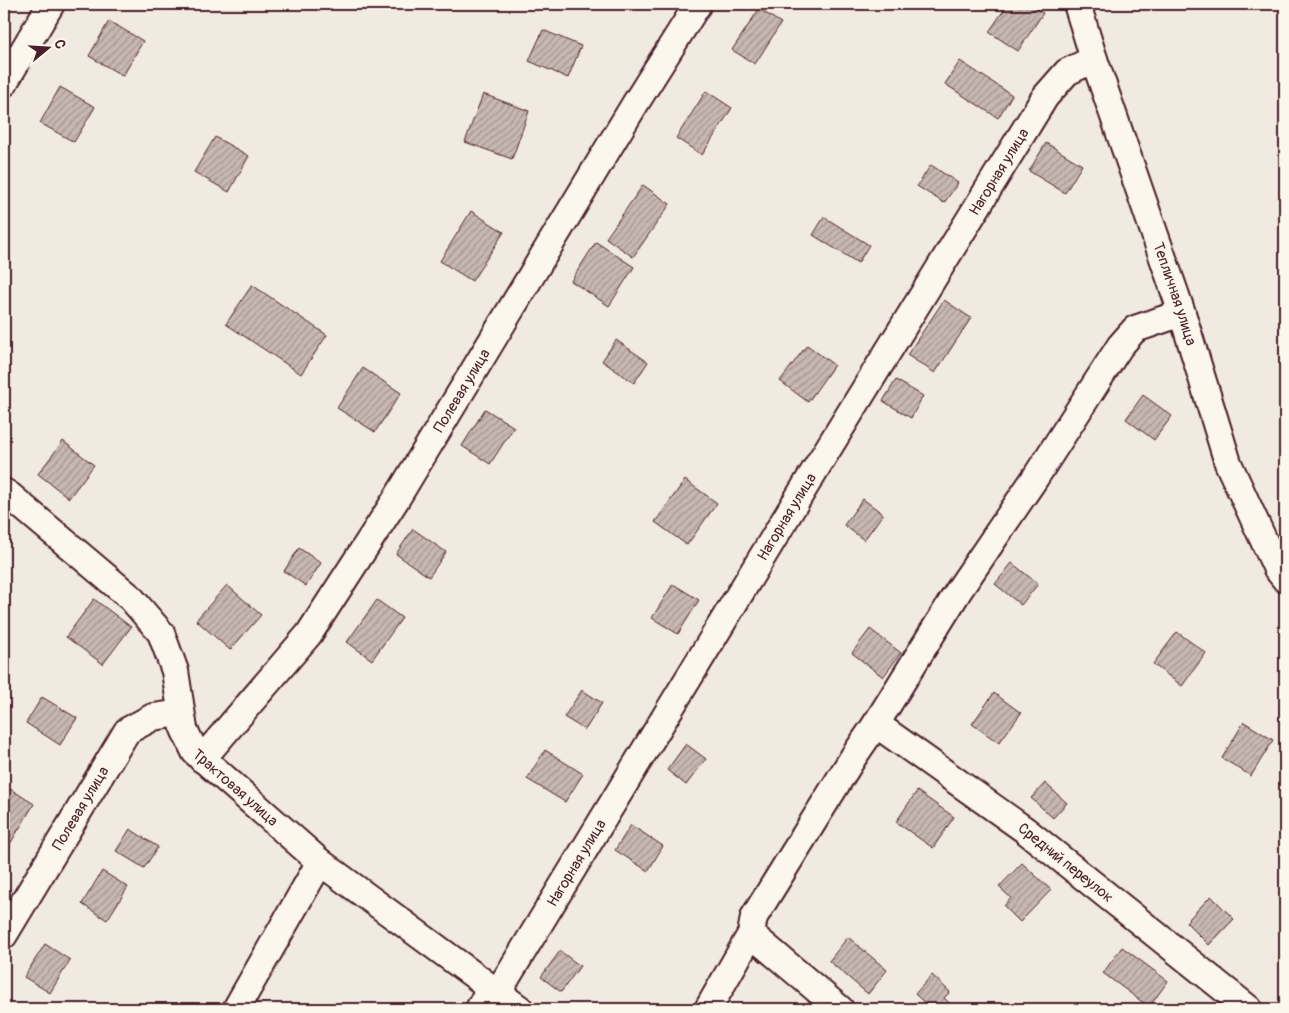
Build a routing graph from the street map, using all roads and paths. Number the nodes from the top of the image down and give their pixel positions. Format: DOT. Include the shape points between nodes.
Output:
graph roads {
  1 [pos="51,4"];
  2 [pos="698,4"];
  3 [pos="1077,4"];
  4 [pos="1094,59"];
  5 [pos="4,83"];
  6 [pos="1182,313"];
  7 [pos="5,497"];
  8 [pos="1285,579"];
  9 [pos="181,713"];
  10 [pos="876,724"];
  11 [pos="202,759"];
  12 [pos="320,862"];
  13 [pos="751,934"];
  14 [pos="4,935"];
  15 [pos="489,996"];
  16 [pos="236,1009"];
  17 [pos="520,1009"];
  18 [pos="708,1009"];
  19 [pos="840,1009"];
  20 [pos="1249,1009"];
  1 -- 5 [label="street"];
  2 -- 11 [label="street, Полевая улица" via="395,501 309,634"];
  3 -- 4 [label="street, Тепличная улица"];
  4 -- 6 [label="street, Тепличная улица"];
  4 -- 15 [label="street, Нагорная улица" via="1067,72 1045,97"];
  6 -- 8 [label="street, Тепличная улица" via="1228,463 1277,569"];
  6 -- 10 [label="street" via="1136,329 1120,346 959,590"];
  7 -- 9 [label="street, Трактовая улица" via="131,598 161,633 175,671"];
  9 -- 11 [label="street, Трактовая улица" via="184,729"];
  9 -- 14 [label="street, Полевая улица" via="153,717 127,731"];
  10 -- 13 [label="street" via="754,917"];
  10 -- 20 [label="street, Средний переулок" via="1025,830"];
  11 -- 12 [label="street, Трактовая улица"];
  12 -- 15 [label="street, Трактовая улица"];
  12 -- 16 [label="street"];
  13 -- 18 [label="street"];
  13 -- 19 [label="street"];
  15 -- 17 [label="street, Трактовая улица"];
}
